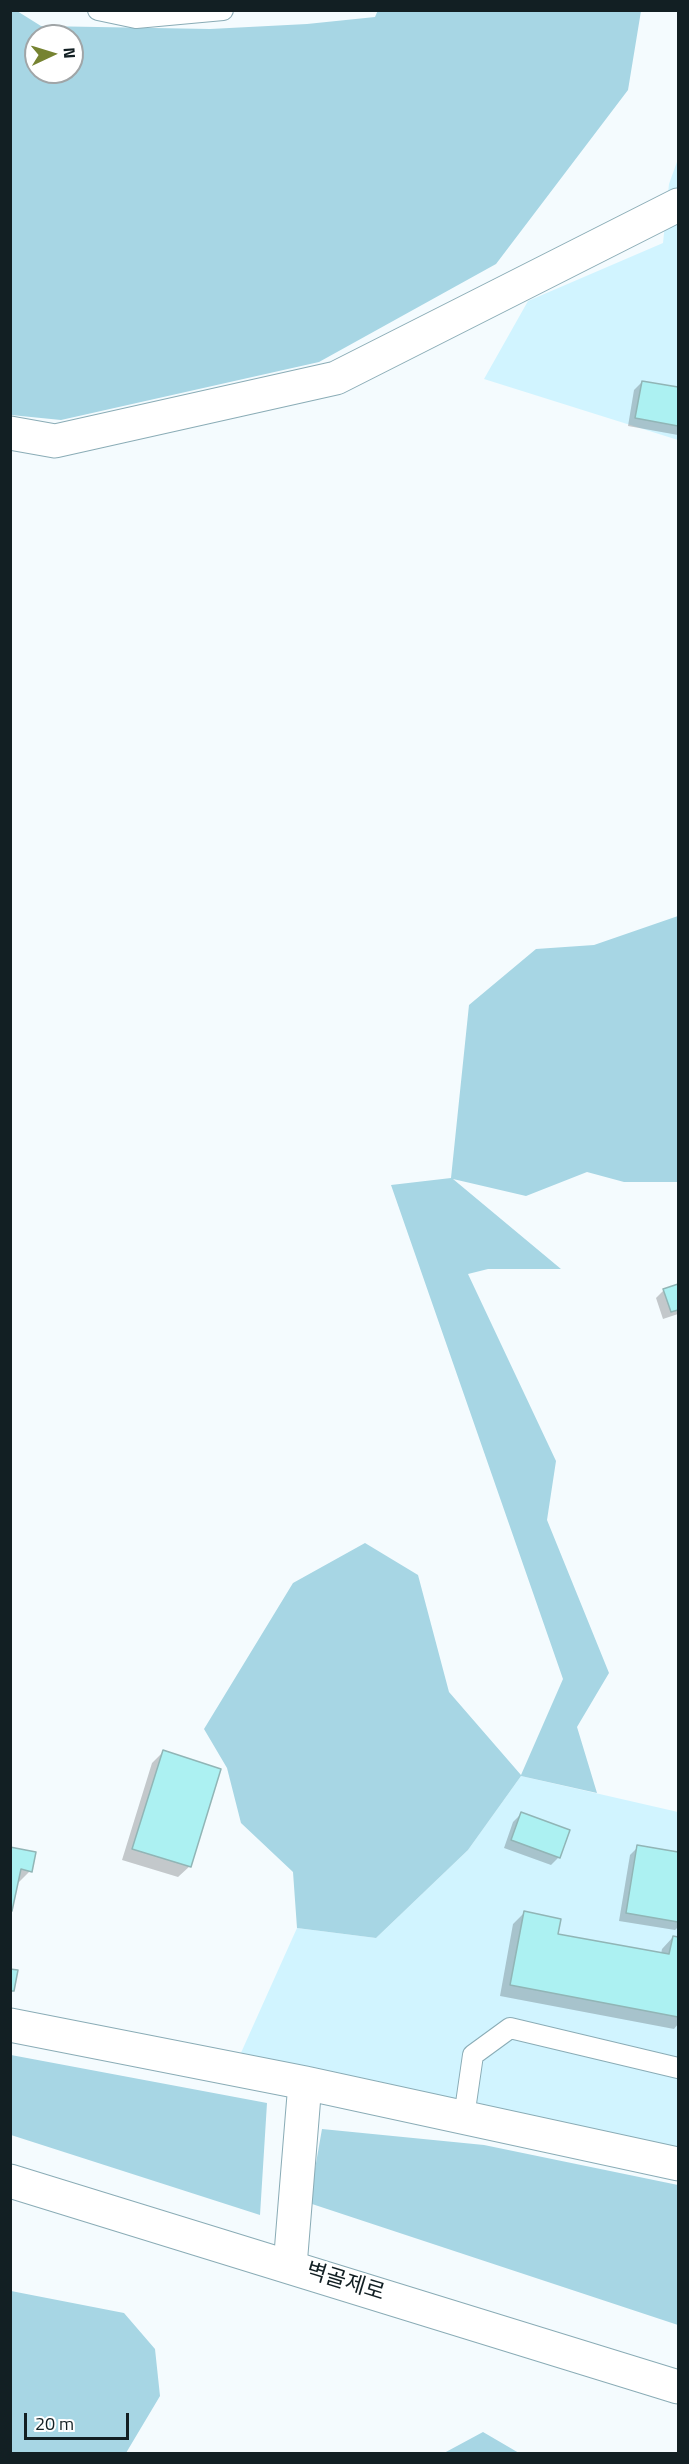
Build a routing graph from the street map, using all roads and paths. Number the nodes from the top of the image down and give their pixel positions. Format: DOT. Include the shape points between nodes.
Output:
graph roads {
  1 [pos="98,10"];
  2 [pos="223,10"];
  3 [pos="678,205"];
  4 [pos="10,433"];
  5 [pos="10,2025"];
  6 [pos="678,2068"];
  7 [pos="305,2083"];
  8 [pos="464,2117"];
  9 [pos="678,2164"];
  10 [pos="10,2181"];
  11 [pos="290,2266"];
  12 [pos="678,2387"];
  1 -- 2 [label="lane" via="136,18"];
  3 -- 4 [label="street" via="336,378 55,441"];
  5 -- 7 [label="street"];
  6 -- 8 [label="lane" via="510,2028 473,2055"];
  7 -- 8 [label="street"];
  7 -- 11 [label="street"];
  8 -- 9 [label="street"];
  10 -- 11 [label="street, 벽골제로"];
  11 -- 12 [label="street, 벽골제로"];
}
